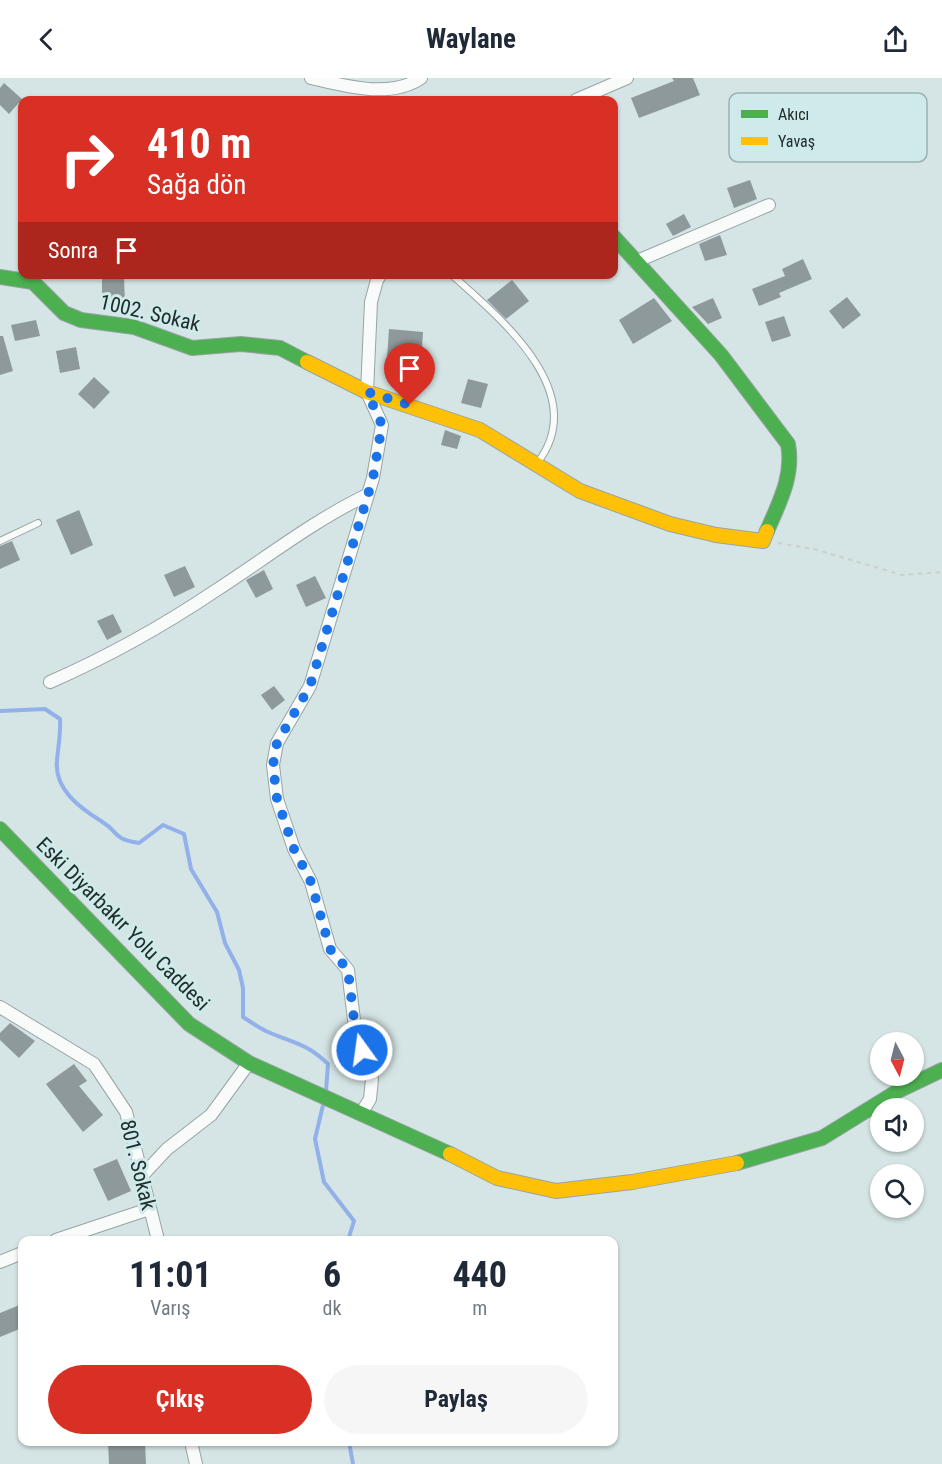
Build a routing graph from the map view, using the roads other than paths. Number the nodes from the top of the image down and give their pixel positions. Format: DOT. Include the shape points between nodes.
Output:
graph roads {
  1 [pos="311,78"];
  2 [pos="421,78"];
  3 [pos="627,78"];
  4 [pos="407,87"];
  5 [pos="408,96"];
  6 [pos="585,96"];
  7 [pos="770,205"];
  8 [pos="618,242"];
  9 [pos="635,262"];
  10 [pos="0,277"];
  11 [pos="18,278"];
  12 [pos="24,279"];
  13 [pos="377,279"];
  14 [pos="456,279"];
  15 [pos="367,392"];
  16 [pos="536,465"];
  17 [pos="367,495"];
  18 [pos="38,524"];
  19 [pos="0,541"];
  20 [pos="50,682"];
  21 [pos="0,829"];
  22 [pos="0,1007"];
  23 [pos="249,1063"];
  24 [pos="942,1070"];
  25 [pos="362,1112"];
  26 [pos="141,1177"];
  27 [pos="149,1209"];
  28 [pos="68,1236"];
  29 [pos="157,1236"];
  30 [pos="18,1255"];
  31 [pos="0,1262"];
  32 [pos="192,1446"];
  33 [pos="196,1464"];
  1 -- 4 [label="street" via="357,88"];
  2 -- 4 [label="street"];
  3 -- 6 [label="street"];
  4 -- 5 [label="street"];
  7 -- 9 [label="street"];
  8 -- 9 [label="street"];
  9 -- 16 [label="street, 1002. Sokak" via="721,356 788,444 790,471 763,541 704,533 647,517 580,492"];
  10 -- 11 [label="street, 1002. Sokak"];
  12 -- 15 [label="street, 1002. Sokak" via="36,280 64,313 81,320 134,327 192,348 241,344 280,348"];
  13 -- 15 [label="street" via="371,302"];
  14 -- 16 [label="lane" via="522,345 547,383 555,422 548,448"];
  15 -- 16 [label="street, 1002. Sokak" via="480,430"];
  15 -- 17 [label="street" via="382,425"];
  17 -- 20 [label="street" via="332,512 213,593 97,661"];
  17 -- 25 [label="street" via="310,686 277,743 273,765 277,799 294,849 311,882 330,949 348,970 355,1028 372,1078 370,1100"];
  18 -- 19 [label="lane"];
  21 -- 23 [label="street, Eski Diyarbakır Yolu Caddesi" via="189,1024"];
  22 -- 26 [label="street, 801. Sokak" via="94,1064 126,1112"];
  23 -- 25 [label="street, Eski Diyarbakır Yolu Caddesi"];
  23 -- 26 [label="street" via="211,1115 167,1149"];
  24 -- 25 [label="street, Eski Diyarbakır Yolu Caddesi" via="898,1091 822,1138 743,1162 556,1191 497,1178"];
  26 -- 27 [label="street, 801. Sokak"];
  27 -- 28 [label="street"];
  27 -- 29 [label="street, 801. Sokak"];
  30 -- 31 [label="street"];
  32 -- 33 [label="street"];
}
